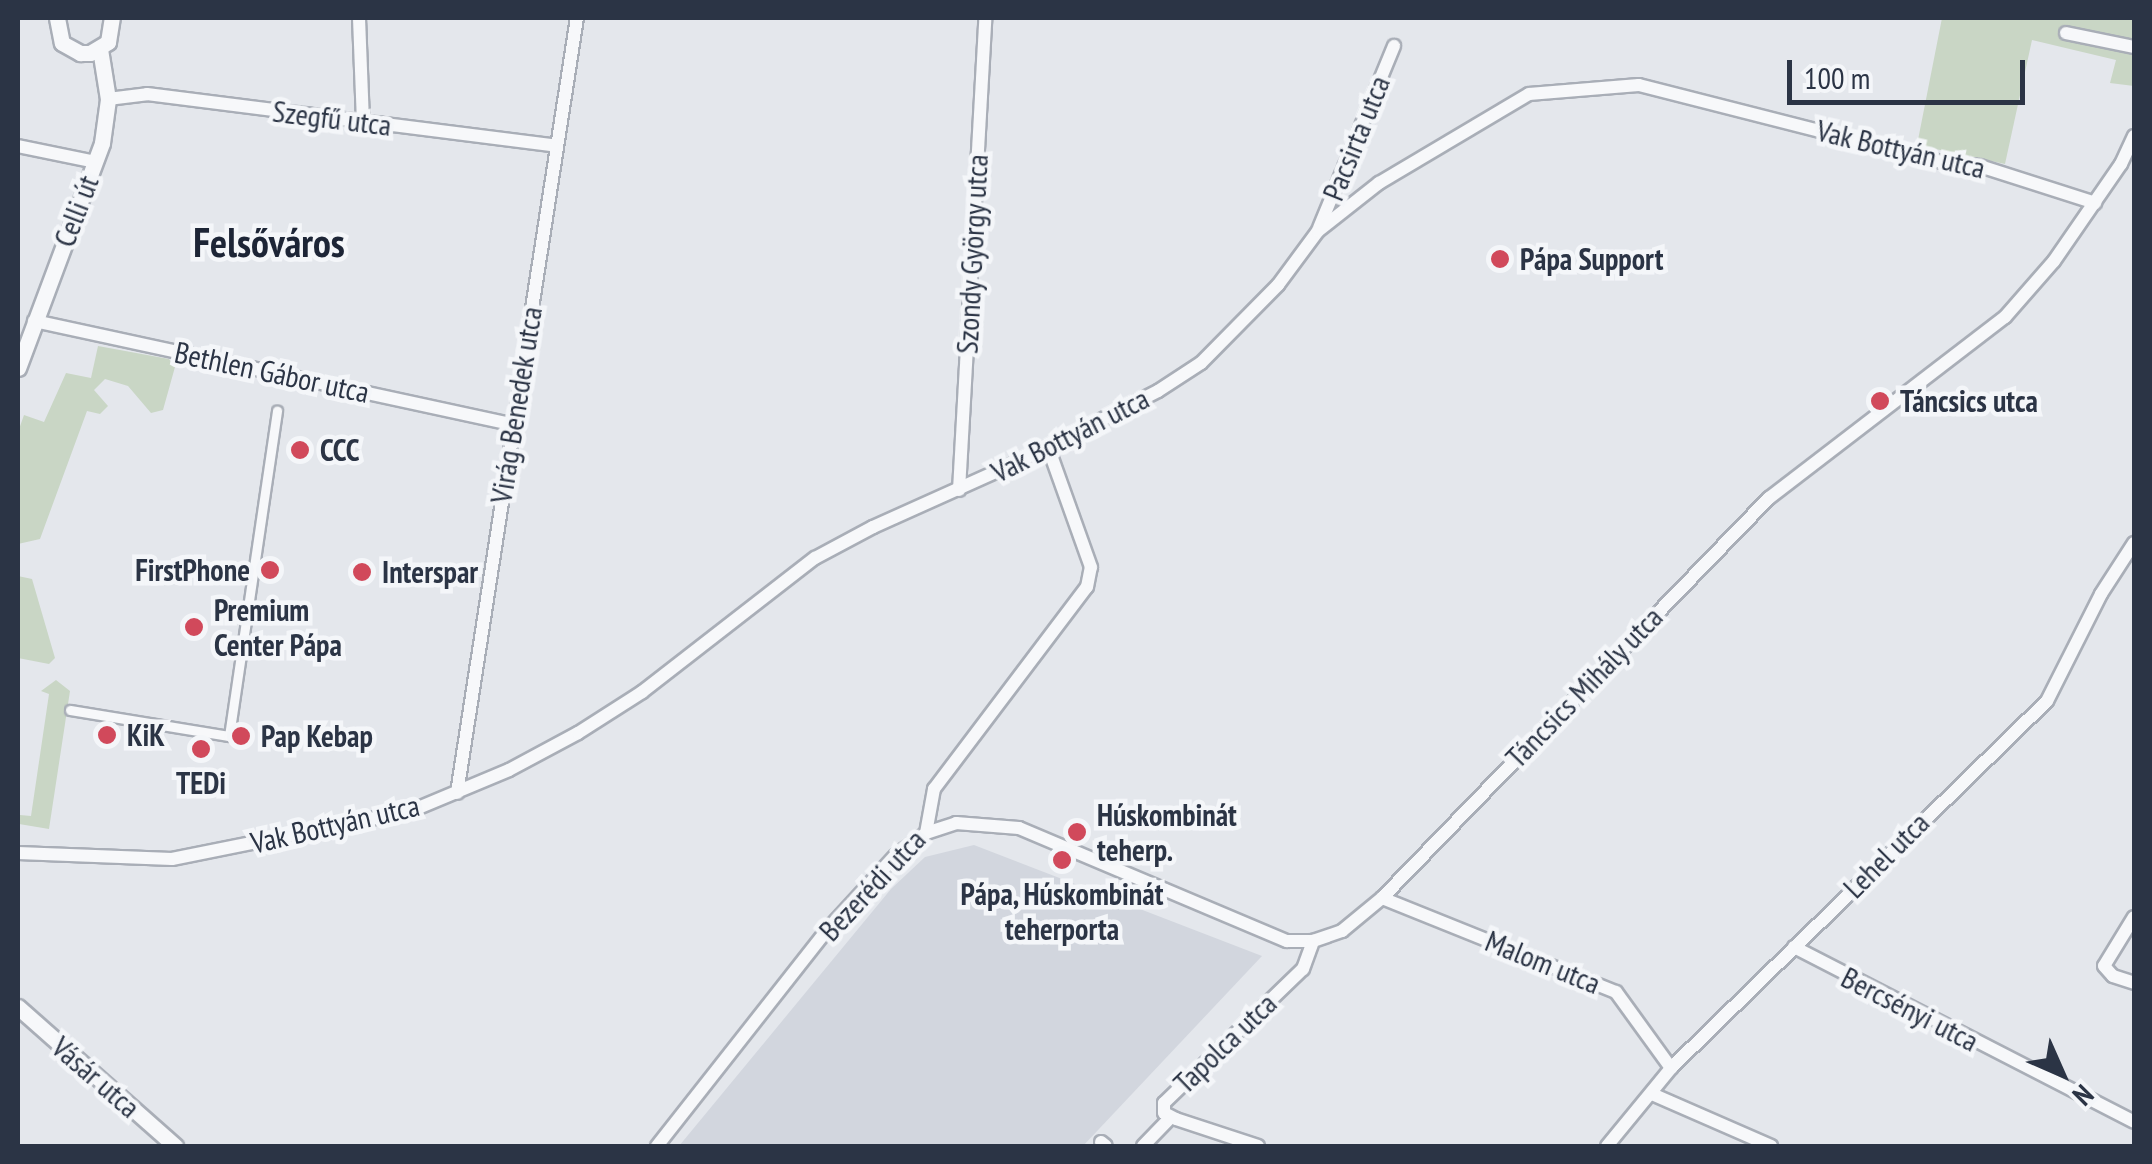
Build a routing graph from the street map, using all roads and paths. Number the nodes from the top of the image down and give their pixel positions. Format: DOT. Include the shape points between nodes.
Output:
graph roads {
  1 [pos="57,18"];
  2 [pos="112,18"];
  3 [pos="359,18"];
  4 [pos="577,18"];
  5 [pos="986,18"];
  6 [pos="2066,34"];
  7 [pos="1394,46"];
  8 [pos="2134,47"];
  9 [pos="100,49"];
  10 [pos="108,99"];
  11 [pos="363,122"];
  12 [pos="2134,136"];
  13 [pos="18,146"];
  14 [pos="557,146"];
  15 [pos="95,162"];
  16 [pos="2095,202"];
  17 [pos="1318,230"];
  18 [pos="34,321"];
  19 [pos="18,368"];
  20 [pos="277,411"];
  21 [pos="511,424"];
  22 [pos="1048,447"];
  23 [pos="959,490"];
  24 [pos="2134,544"];
  25 [pos="70,710"];
  26 [pos="457,793"];
  27 [pos="926,833"];
  28 [pos="18,853"];
  29 [pos="1382,898"];
  30 [pos="2134,917"];
  31 [pos="1313,941"];
  32 [pos="1794,948"];
  33 [pos="2134,983"];
  34 [pos="18,1007"];
  35 [pos="1670,1068"];
  36 [pos="1652,1094"];
  37 [pos="1171,1117"];
  38 [pos="2134,1122"];
  39 [pos="175,1146"];
  40 [pos="656,1146"];
  41 [pos="1143,1146"];
  42 [pos="1258,1146"];
  43 [pos="1607,1146"];
  44 [pos="1771,1146"];
  1 -- 9 [label="street" via="57,34 70,50"];
  2 -- 9 [label="street" via="112,34"];
  3 -- 11 [label="street"];
  4 -- 14 [label="street, Virág Benedek utca"];
  5 -- 23 [label="street, Szondy György utca"];
  6 -- 8 [label="street"];
  7 -- 17 [label="street, Pacsirta utca"];
  9 -- 10 [label="street, Celli út"];
  10 -- 11 [label="street, Szegfű utca" via="147,94"];
  10 -- 15 [label="street, Celli út"];
  11 -- 14 [label="street, Szegfű utca"];
  12 -- 16 [label="street, Táncsics Mihály utca"];
  13 -- 15 [label="street"];
  14 -- 21 [label="street, Virág Benedek utca"];
  15 -- 18 [label="street, Celli út"];
  16 -- 17 [label="street, Vak Bottyán utca" via="1980,166 1640,85 1529,94 1379,183"];
  16 -- 29 [label="street, Táncsics Mihály utca" via="2005,318 1769,498"];
  17 -- 22 [label="street, Vak Bottyán utca" via="1278,285 1201,362"];
  18 -- 19 [label="street, Celli út"];
  18 -- 21 [label="street, Bethlen Gábor utca"];
  20 -- 25 [label="street" via="229,736"];
  21 -- 26 [label="street, Virág Benedek utca"];
  22 -- 23 [label="street, Vak Bottyán utca"];
  22 -- 27 [label="street, Bezerédi utca" via="1091,567 1086,587 934,789"];
  23 -- 26 [label="street, Vak Bottyán utca" via="814,558 692,657 578,734"];
  24 -- 32 [label="street, Lehel utca" via="2047,701"];
  26 -- 28 [label="street, Vak Bottyán utca" via="411,811 172,859"];
  27 -- 31 [label="street" via="956,824 1020,828 1288,941"];
  27 -- 40 [label="street, Bezerédi utca" via="896,855 828,930"];
  29 -- 31 [label="street, Táncsics Mihály utca" via="1342,931"];
  29 -- 35 [label="street, Malom utca" via="1616,992"];
  30 -- 33 [label="street" via="2104,966"];
  31 -- 37 [label="street, Tapolca utca" via="1303,969 1171,1093 1164,1112"];
  32 -- 35 [label="street, Lehel utca"];
  32 -- 38 [label="street, Bercsényi utca"];
  34 -- 39 [label="street, Vásár utca"];
  35 -- 36 [label="street, Lehel utca"];
  36 -- 43 [label="street, Lehel utca"];
  36 -- 44 [label="street"];
  37 -- 41 [label="street"];
  37 -- 42 [label="street, Tapolca utca"];
}
